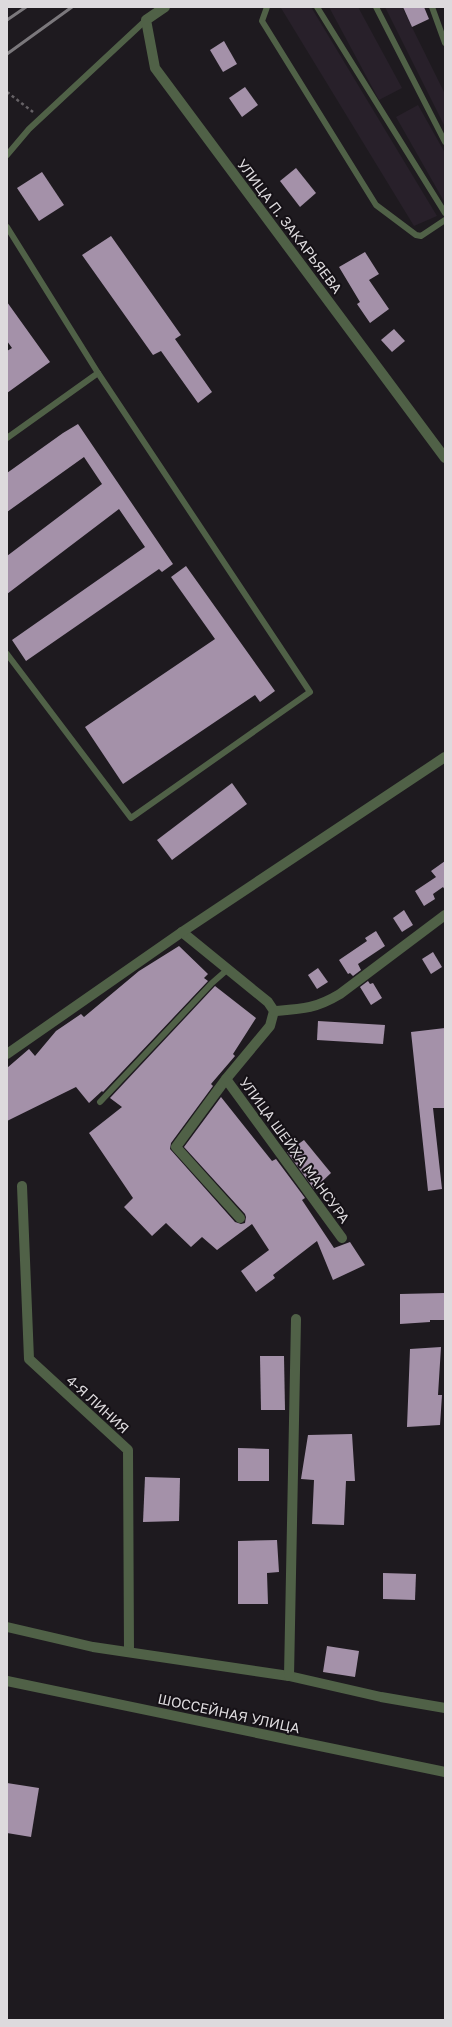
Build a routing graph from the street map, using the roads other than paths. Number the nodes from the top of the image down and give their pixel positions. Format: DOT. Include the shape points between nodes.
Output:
graph roads {
  1 [pos="165,7"];
  2 [pos="267,7"];
  3 [pos="317,7"];
  4 [pos="376,7"];
  5 [pos="432,7"];
  6 [pos="146,20"];
  7 [pos="445,43"];
  8 [pos="445,142"];
  9 [pos="7,155"];
  10 [pos="445,213"];
  11 [pos="445,220"];
  12 [pos="7,227"];
  13 [pos="98,374"];
  14 [pos="7,438"];
  15 [pos="445,458"];
  16 [pos="7,654"];
  17 [pos="445,756"];
  18 [pos="445,915"];
  19 [pos="182,932"];
  20 [pos="228,969"];
  21 [pos="274,1011"];
  22 [pos="7,1054"];
  23 [pos="226,1079"];
  24 [pos="100,1102"];
  25 [pos="22,1186"];
  26 [pos="240,1218"];
  27 [pos="342,1238"];
  28 [pos="296,1319"];
  29 [pos="7,1627"];
  30 [pos="129,1652"];
  31 [pos="288,1676"];
  32 [pos="7,1681"];
  33 [pos="445,1708"];
  34 [pos="445,1772"];
  1 -- 6 [label="street"];
  2 -- 11 [label="lane" via="262,21 376,205 416,235 421,236"];
  3 -- 10 [label="lane"];
  4 -- 8 [label="lane"];
  5 -- 7 [label="lane"];
  6 -- 9 [label="lane" via="41,118"];
  6 -- 15 [label="street, УЛИЦА П. ЗАКАРЬЯЕВА" via="155,68"];
  12 -- 13 [label="lane"];
  13 -- 14 [label="lane"];
  13 -- 16 [label="lane" via="310,692 131,818"];
  17 -- 19 [label="street"];
  18 -- 21 [label="street" via="323,1004"];
  19 -- 20 [label="street"];
  19 -- 22 [label="street"];
  20 -- 21 [label="street" via="268,1002"];
  20 -- 24 [label="lane"];
  21 -- 23 [label="street, УЛИЦА ШЕЙХА МАНСУРА" via="270,1026"];
  23 -- 26 [label="street, УЛИЦА ШЕЙХА МАНСУРА" via="176,1147"];
  23 -- 27 [label="street, УЛИЦА ШЕЙХА МАНСУРА"];
  25 -- 30 [label="street, 4-Я ЛИНИЯ" via="28,1359 128,1450"];
  28 -- 31 [label="street"];
  29 -- 30 [label="street" via="93,1647"];
  30 -- 31 [label="street"];
  31 -- 33 [label="street" via="381,1697"];
  32 -- 34 [label="street, ШОССЕЙНАЯ УЛИЦА"];
}
